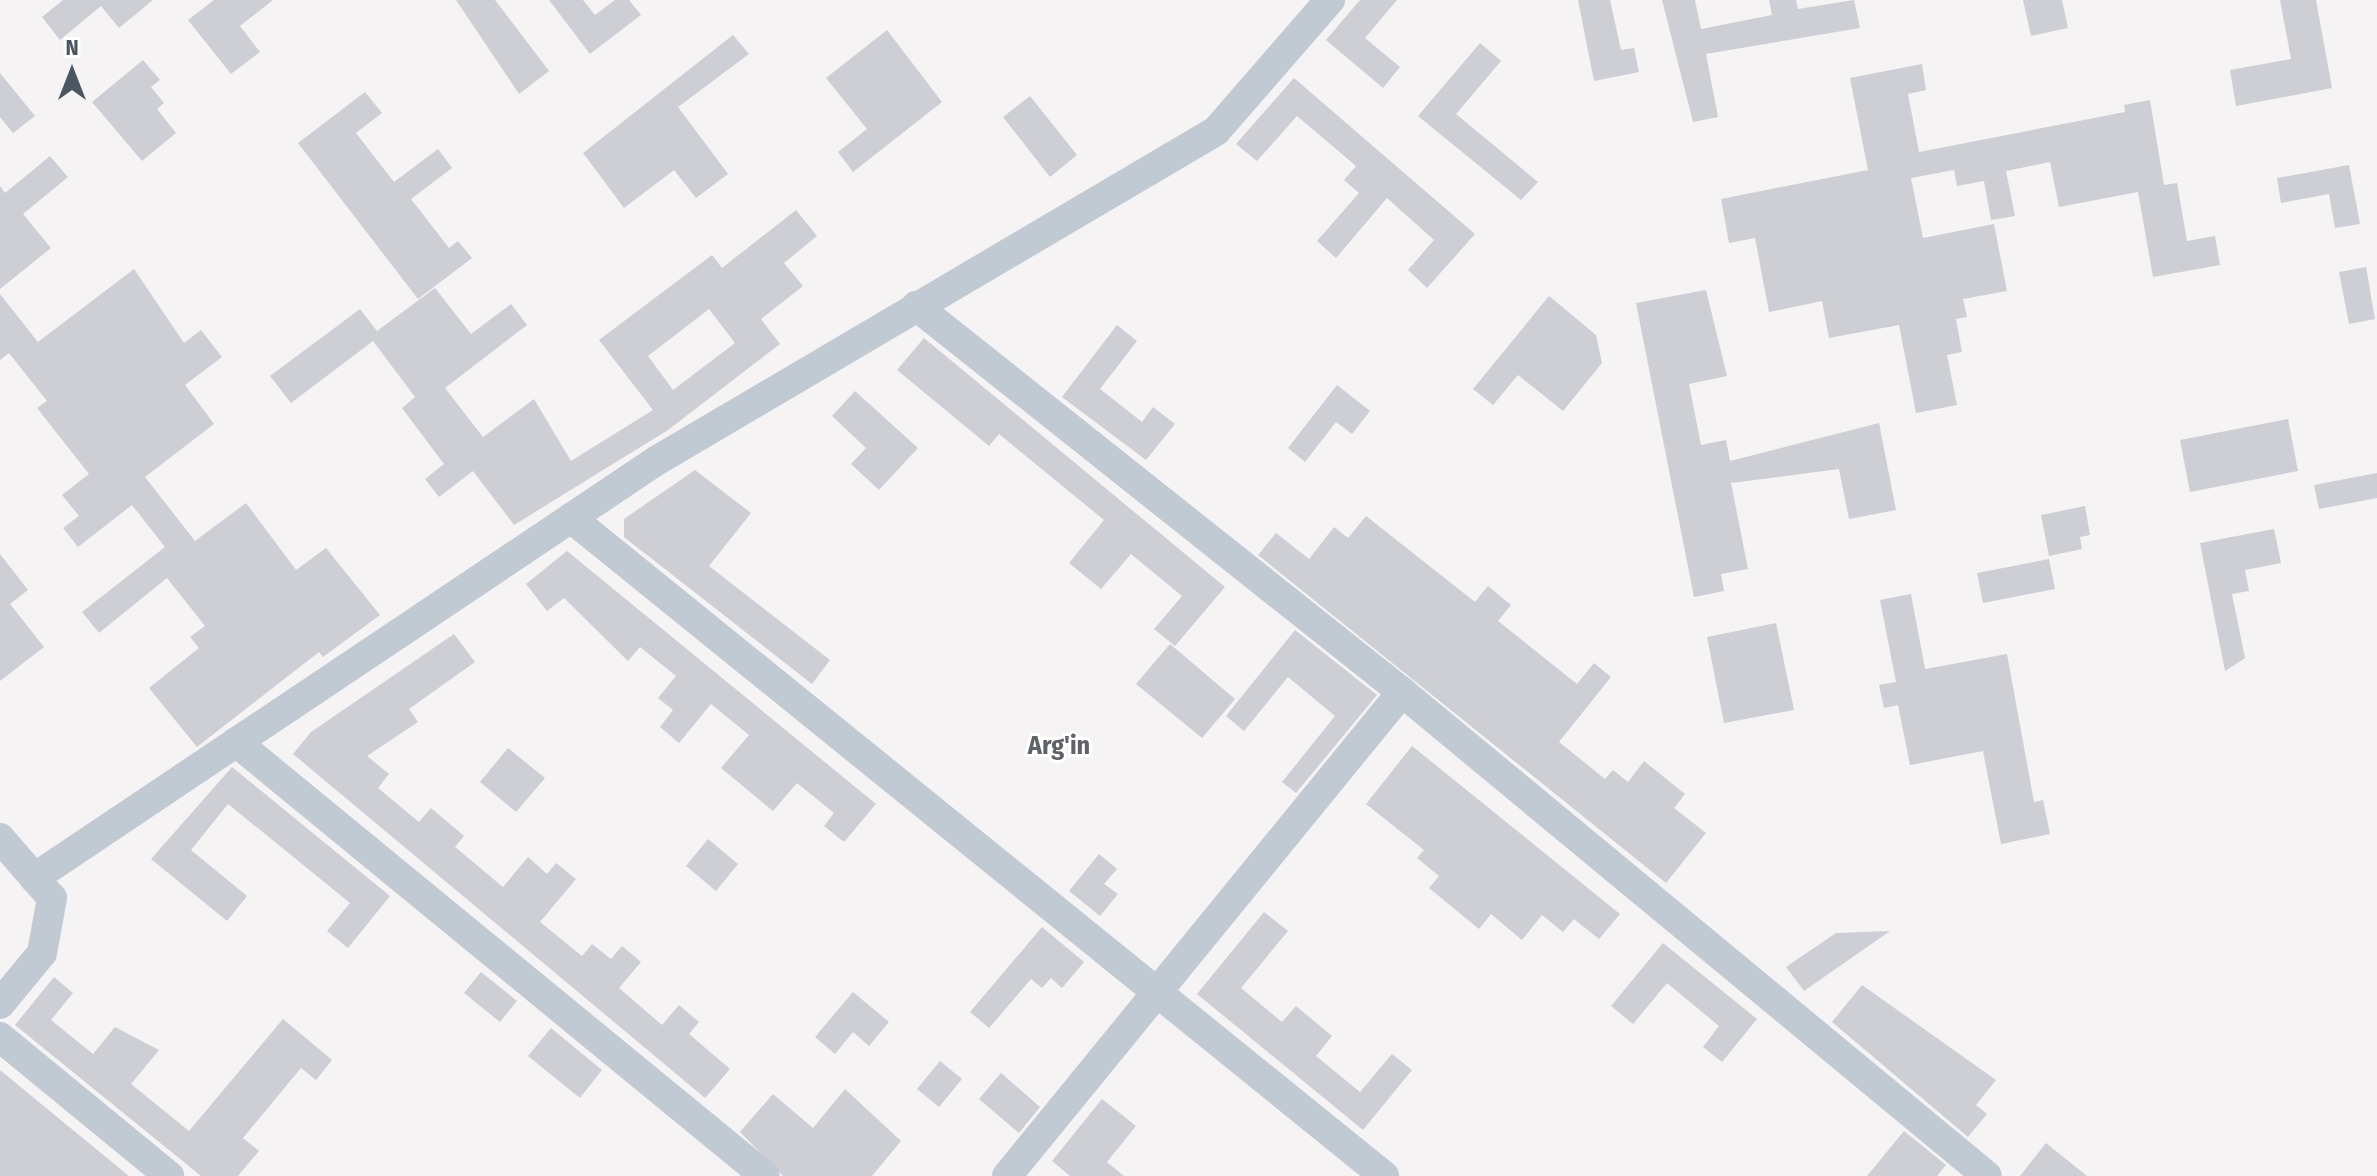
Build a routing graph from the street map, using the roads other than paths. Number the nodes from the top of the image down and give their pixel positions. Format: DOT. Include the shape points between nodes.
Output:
graph roads {
  1 [pos="1330,0"];
  2 [pos="916,306"];
  3 [pos="571,518"];
  4 [pos="1402,692"];
  5 [pos="236,742"];
  6 [pos="0,838"];
  7 [pos="34,878"];
  8 [pos="1160,988"];
  9 [pos="0,1004"];
  10 [pos="0,1037"];
  11 [pos="169,1176"];
  12 [pos="765,1176"];
  13 [pos="1007,1176"];
  14 [pos="1384,1176"];
  15 [pos="1987,1176"];
  1 -- 2 [label="street" via="1216,131"];
  2 -- 3 [label="street"];
  2 -- 4 [label="street"];
  3 -- 5 [label="street"];
  3 -- 8 [label="street"];
  4 -- 8 [label="street"];
  4 -- 15 [label="street"];
  5 -- 7 [label="street"];
  5 -- 12 [label="street"];
  6 -- 7 [label="street"];
  7 -- 9 [label="street" via="52,898 42,953"];
  8 -- 13 [label="street"];
  8 -- 14 [label="street"];
  10 -- 11 [label="street"];
}
